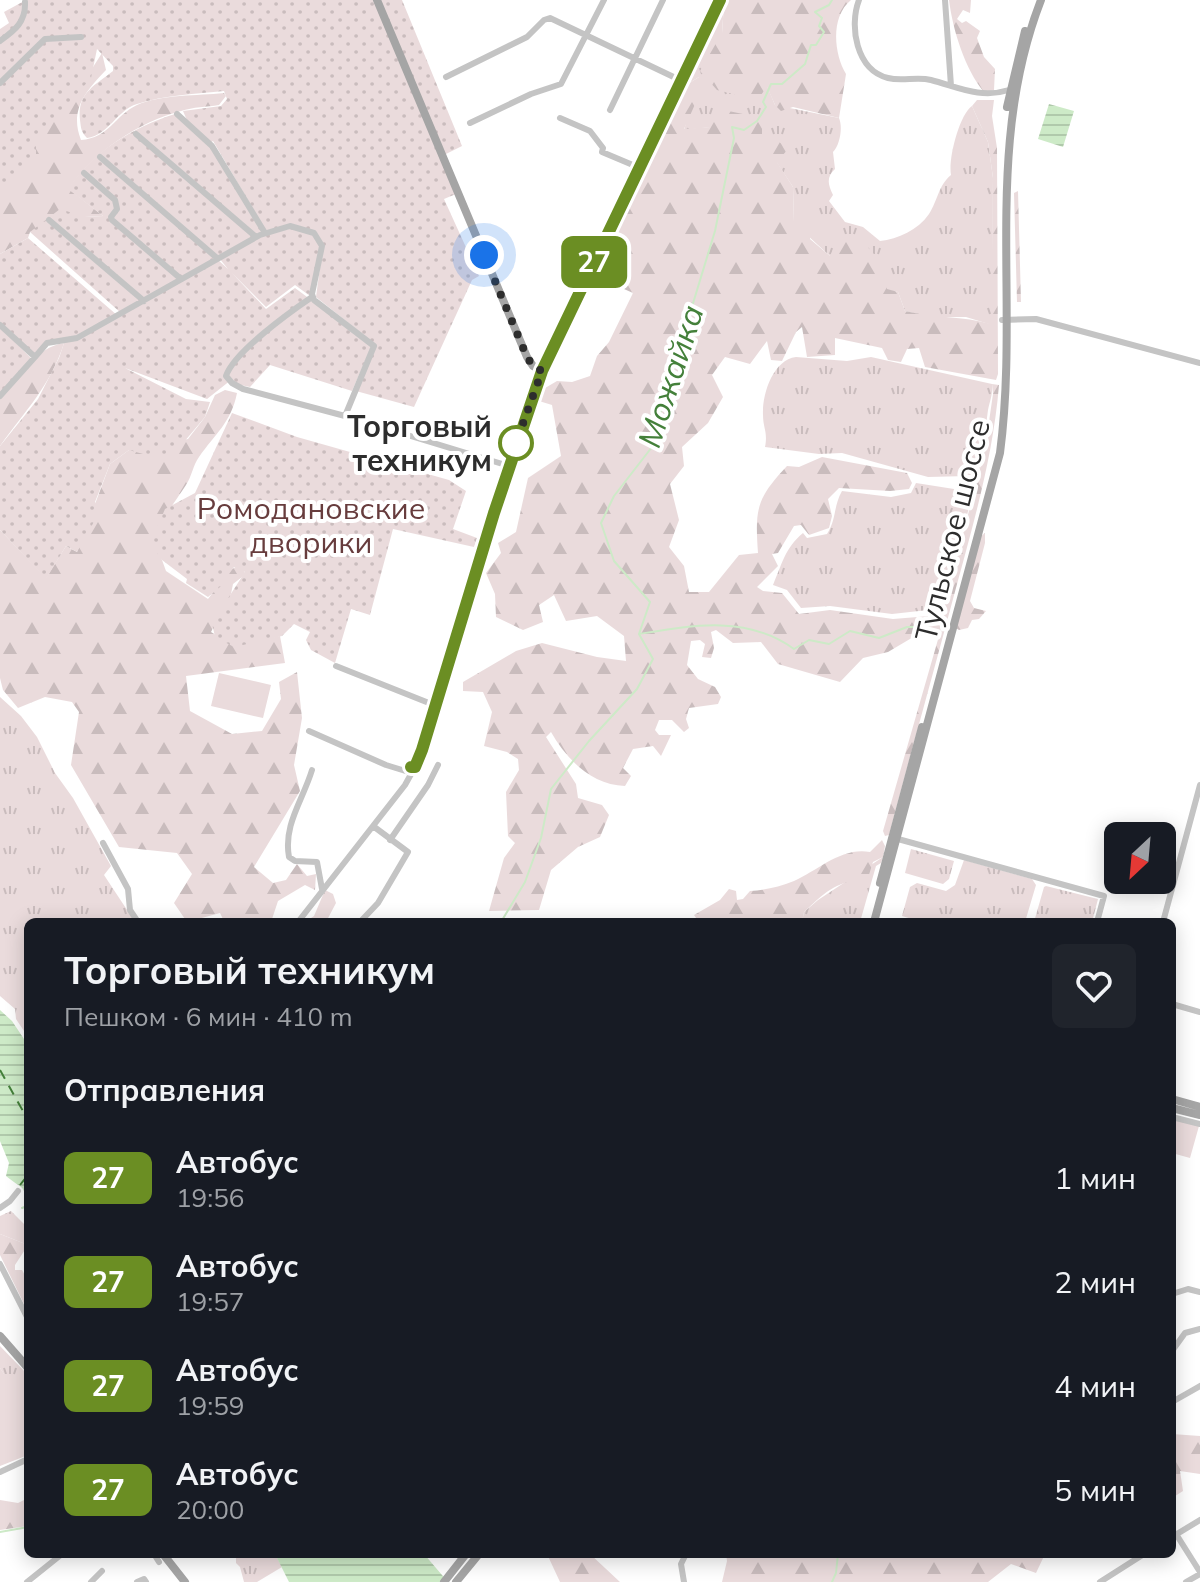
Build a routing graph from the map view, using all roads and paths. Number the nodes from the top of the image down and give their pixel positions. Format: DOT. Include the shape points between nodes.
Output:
graph roads {
  1 [pos="377,0"];
  2 [pos="604,0"];
  3 [pos="663,0"];
  4 [pos="720,0"];
  5 [pos="859,0"];
  6 [pos="945,0"];
  7 [pos="1038,0"];
  8 [pos="25,2"];
  9 [pos="587,33"];
  10 [pos="81,37"];
  11 [pos="0,41"];
  12 [pos="635,57"];
  13 [pos="446,77"];
  14 [pos="682,81"];
  15 [pos="0,83"];
  16 [pos="951,86"];
  17 [pos="1009,90"];
  18 [pos="610,110"];
  19 [pos="177,114"];
  20 [pos="560,118"];
  21 [pos="470,123"];
  22 [pos="136,134"];
  23 [pos="100,157"];
  24 [pos="641,168"];
  25 [pos="84,173"];
  26 [pos="49,220"];
  27 [pos="265,233"];
  28 [pos="256,237"];
  29 [pos="217,258"];
  30 [pos="181,279"];
  31 [pos="312,297"];
  32 [pos="144,301"];
  33 [pos="1004,320"];
  34 [pos="0,325"];
  35 [pos="6,331"];
  36 [pos="0,338"];
  37 [pos="35,357"];
  38 [pos="1200,363"];
  39 [pos="542,371"];
  40 [pos="0,396"];
  41 [pos="345,416"];
  42 [pos="509,466"];
  43 [pos="336,666"];
  44 [pos="434,705"];
  45 [pos="309,731"];
  46 [pos="438,765"];
  47 [pos="312,770"];
  48 [pos="412,773"];
  49 [pos="1200,785"];
  50 [pos="373,826"];
  51 [pos="390,840"];
  52 [pos="891,840"];
  53 [pos="103,843"];
  54 [pos="322,889"];
  55 [pos="135,918"];
  56 [pos="301,918"];
  57 [pos="364,918"];
  58 [pos="873,918"];
  59 [pos="1098,918"];
  60 [pos="1164,918"];
  61 [pos="1176,1005"];
  62 [pos="1200,1012"];
  63 [pos="1176,1100"];
  64 [pos="1200,1107"];
  65 [pos="1176,1109"];
  66 [pos="1200,1115"];
  67 [pos="1176,1118"];
  68 [pos="1200,1124"];
  69 [pos="18,1191"];
  70 [pos="0,1208"];
  71 [pos="0,1264"];
  72 [pos="1200,1292"];
  73 [pos="1176,1293"];
  74 [pos="24,1311"];
  75 [pos="1200,1329"];
  76 [pos="0,1336"];
  77 [pos="1176,1345"];
  78 [pos="24,1363"];
  79 [pos="1200,1386"];
  80 [pos="1176,1400"];
  81 [pos="24,1461"];
  82 [pos="0,1472"];
  83 [pos="1200,1520"];
  84 [pos="1176,1534"];
  85 [pos="1176,1538"];
  86 [pos="57,1558"];
  87 [pos="161,1558"];
  88 [pos="463,1558"];
  89 [pos="476,1558"];
  90 [pos="684,1558"];
  91 [pos="1138,1558"];
  92 [pos="102,1571"];
  93 [pos="1200,1573"];
  94 [pos="27,1582"];
  95 [pos="91,1582"];
  96 [pos="185,1582"];
  97 [pos="444,1582"];
  98 [pos="456,1582"];
  99 [pos="684,1582"];
  100 [pos="1100,1582"];
  101 [pos="1186,1582"];
  1 -- 39 [label="main road" via="527,357"];
  2 -- 9 [label="street"];
  3 -- 12 [label="street"];
  4 -- 14 [label="main road"];
  5 -- 16 [label="street" via="856,45 877,74"];
  6 -- 16 [label="street"];
  7 -- 17 [label="main road, Тульское шоссе"];
  7 -- 33 [label="main road, Тульское шоссе" via="1009,130"];
  8 -- 11 [label="street" via="22,22"];
  9 -- 12 [label="street"];
  9 -- 13 [label="street" via="547,18 527,37"];
  9 -- 21 [label="street" via="561,84"];
  10 -- 15 [label="street" via="45,39"];
  12 -- 14 [label="street"];
  12 -- 18 [label="street"];
  14 -- 24 [label="main road"];
  16 -- 17 [label="street" via="986,94"];
  17 -- 33 [label="main road, Тульское шоссе" via="1002,152"];
  19 -- 27 [label="street" via="212,146"];
  20 -- 24 [label="street" via="590,131 602,152"];
  22 -- 28 [label="street"];
  23 -- 29 [label="street"];
  24 -- 39 [label="main road"];
  25 -- 30 [label="street" via="115,200 112,220"];
  26 -- 32 [label="street"];
  27 -- 28 [label="street"];
  27 -- 31 [label="street" via="290,226 318,236 322,251"];
  28 -- 29 [label="street"];
  29 -- 30 [label="street"];
  30 -- 32 [label="street"];
  31 -- 41 [label="street" via="374,346"];
  31 -- 41 [label="street" via="278,320 226,376 236,386"];
  32 -- 37 [label="street" via="77,338 47,343"];
  33 -- 38 [label="street" via="1036,319"];
  33 -- 52 [label="main road, Тульское шоссе" via="1007,400 1000,453"];
  34 -- 35 [label="street"];
  35 -- 36 [label="street"];
  35 -- 37 [label="street"];
  37 -- 40 [label="street"];
  39 -- 42 [label="street"];
  41 -- 42 [label="street"];
  42 -- 44 [label="street"];
  43 -- 44 [label="street"];
  44 -- 48 [label="street"];
  45 -- 48 [label="street"];
  46 -- 51 [label="street"];
  47 -- 54 [label="street" via="292,816 288,851 295,861 317,862"];
  48 -- 50 [label="street"];
  49 -- 60 [label="street"];
  50 -- 51 [label="street"];
  50 -- 54 [label="street"];
  51 -- 57 [label="street" via="408,852"];
  52 -- 58 [label="main road, Тульское шоссе"];
  52 -- 59 [label="street" via="1104,896"];
  53 -- 55 [label="street" via="128,889"];
  54 -- 56 [label="street"];
  61 -- 62 [label="street"];
  63 -- 64 [label="main road"];
  65 -- 66 [label="main road"];
  67 -- 68 [label="street"];
  69 -- 70 [label="street"];
  71 -- 74 [label="street"];
  72 -- 73 [label="street"];
  75 -- 77 [label="street" via="1185,1333"];
  76 -- 78 [label="main road"];
  79 -- 80 [label="street"];
  81 -- 82 [label="street"];
  83 -- 84 [label="street"];
  85 -- 93 [label="street"];
  86 -- 94 [label="street"];
  87 -- 96 [label="main road"];
  88 -- 97 [label="main road"];
  89 -- 98 [label="main road"];
  90 -- 99 [label="street"];
  91 -- 100 [label="street"];
  92 -- 95 [label="street"];
  93 -- 101 [label="street"];
}
